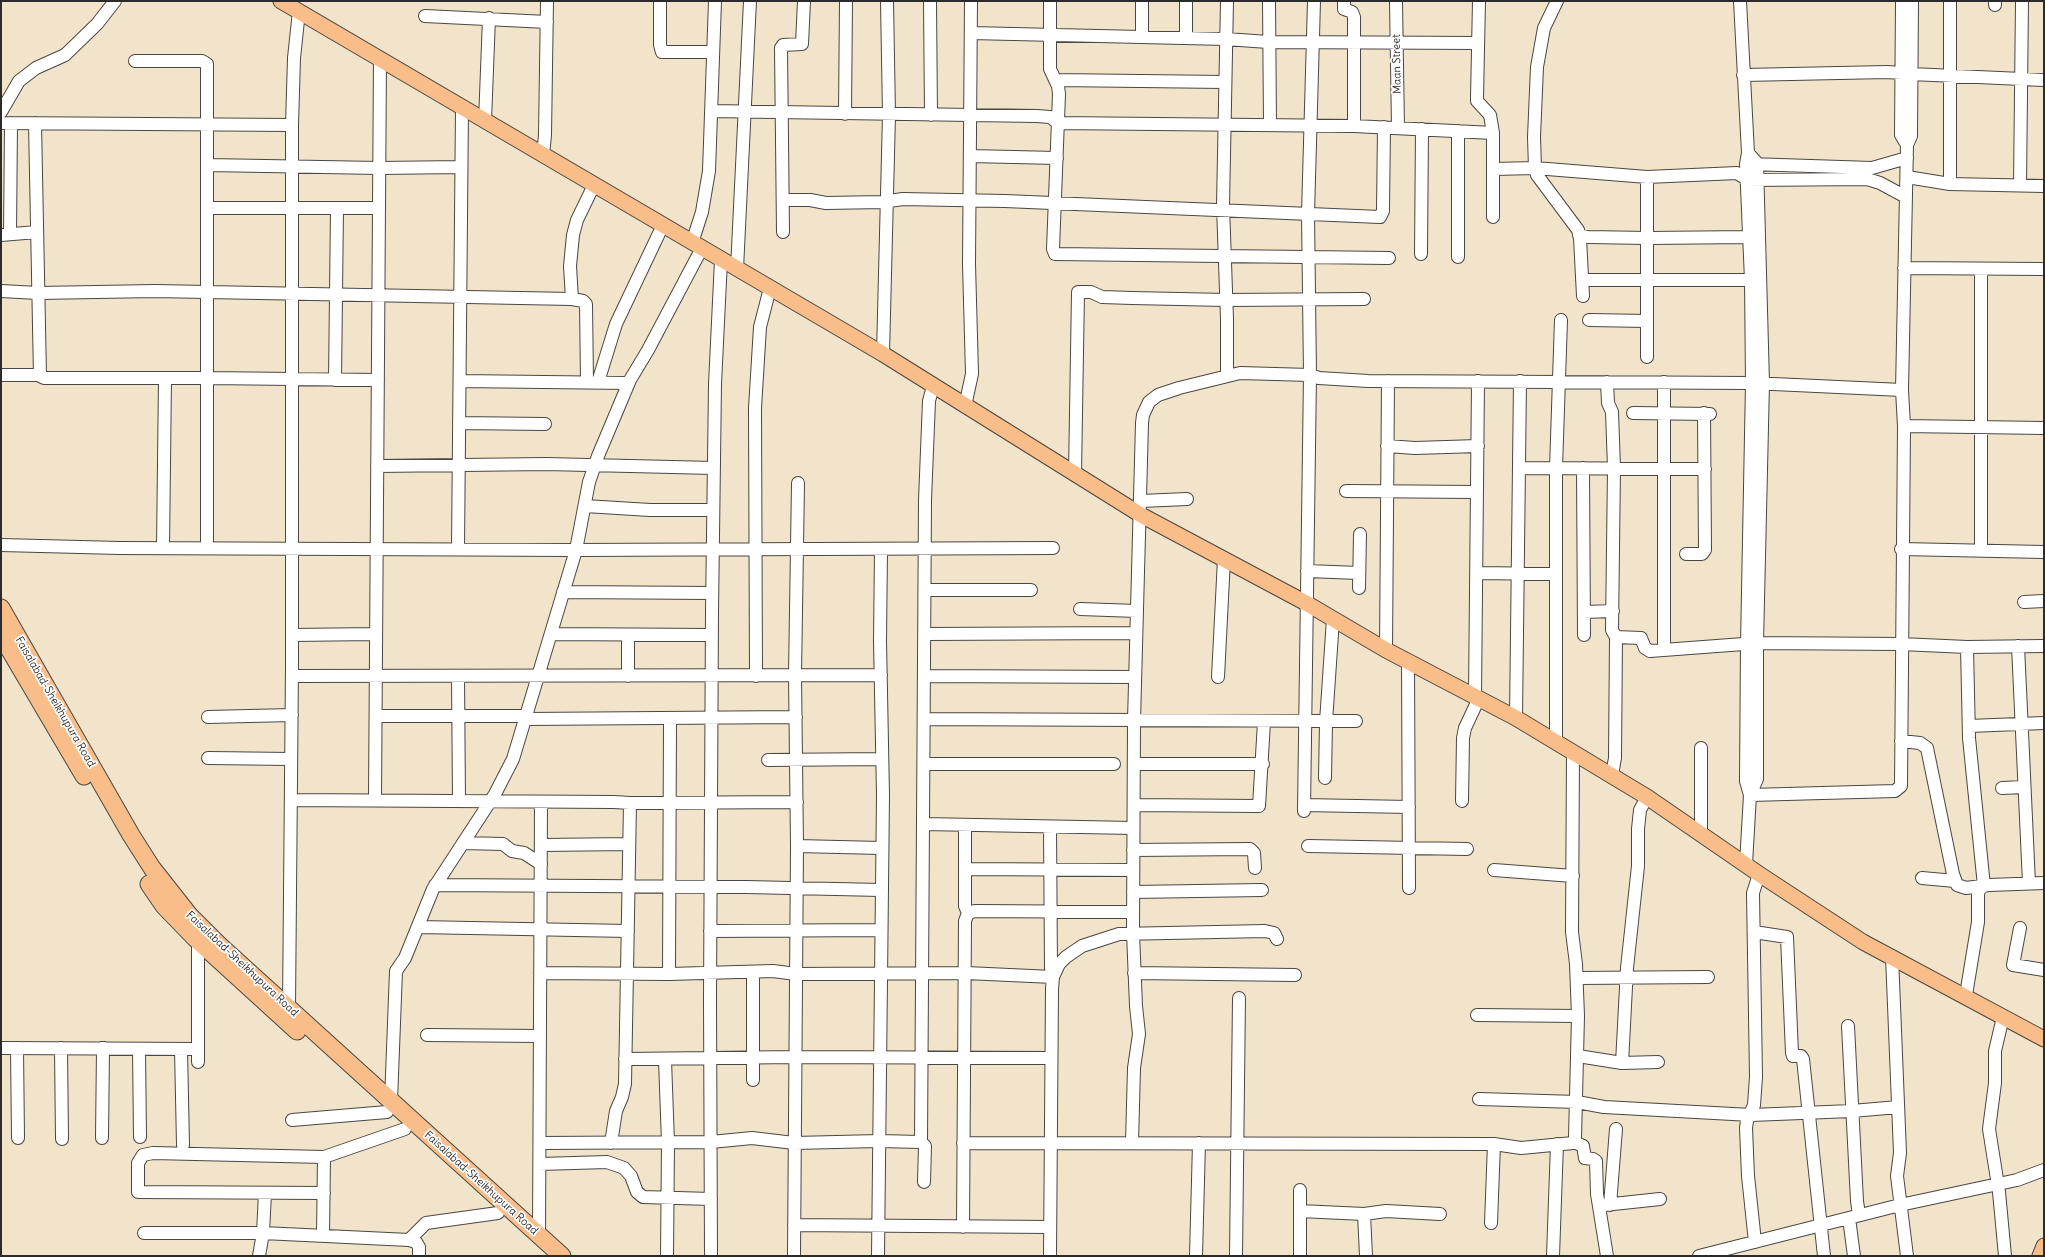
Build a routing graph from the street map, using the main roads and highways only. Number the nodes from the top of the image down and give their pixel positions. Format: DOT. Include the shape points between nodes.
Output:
graph roads {
  1 [pos="281,1"];
  2 [pos="1,608"];
  3 [pos="1,635"];
  4 [pos="2044,1039"];
  5 [pos="389,1107"];
  6 [pos="2044,1246"];
  7 [pos="545,1256"];
  8 [pos="562,1256"];
  9 [pos="2040,1256"];
  1 -- 4 [label="main road" via="882,354 1075,474 1141,508 1224,559 1386,650 1516,718 1647,797 1863,942"];
  2 -- 5 [label="highway, Faisalabad-Sheikhupura Road" via="152,868 189,915 289,1007"];
  3 -- 5 [label="highway, Faisalabad-Sheikhupura Road" via="164,906 198,941"];
  5 -- 7 [label="highway, Faisalabad-Sheikhupura Road" via="405,1129"];
  5 -- 8 [label="highway, Faisalabad-Sheikhupura Road"];
  6 -- 9 [label="main road"];
}
